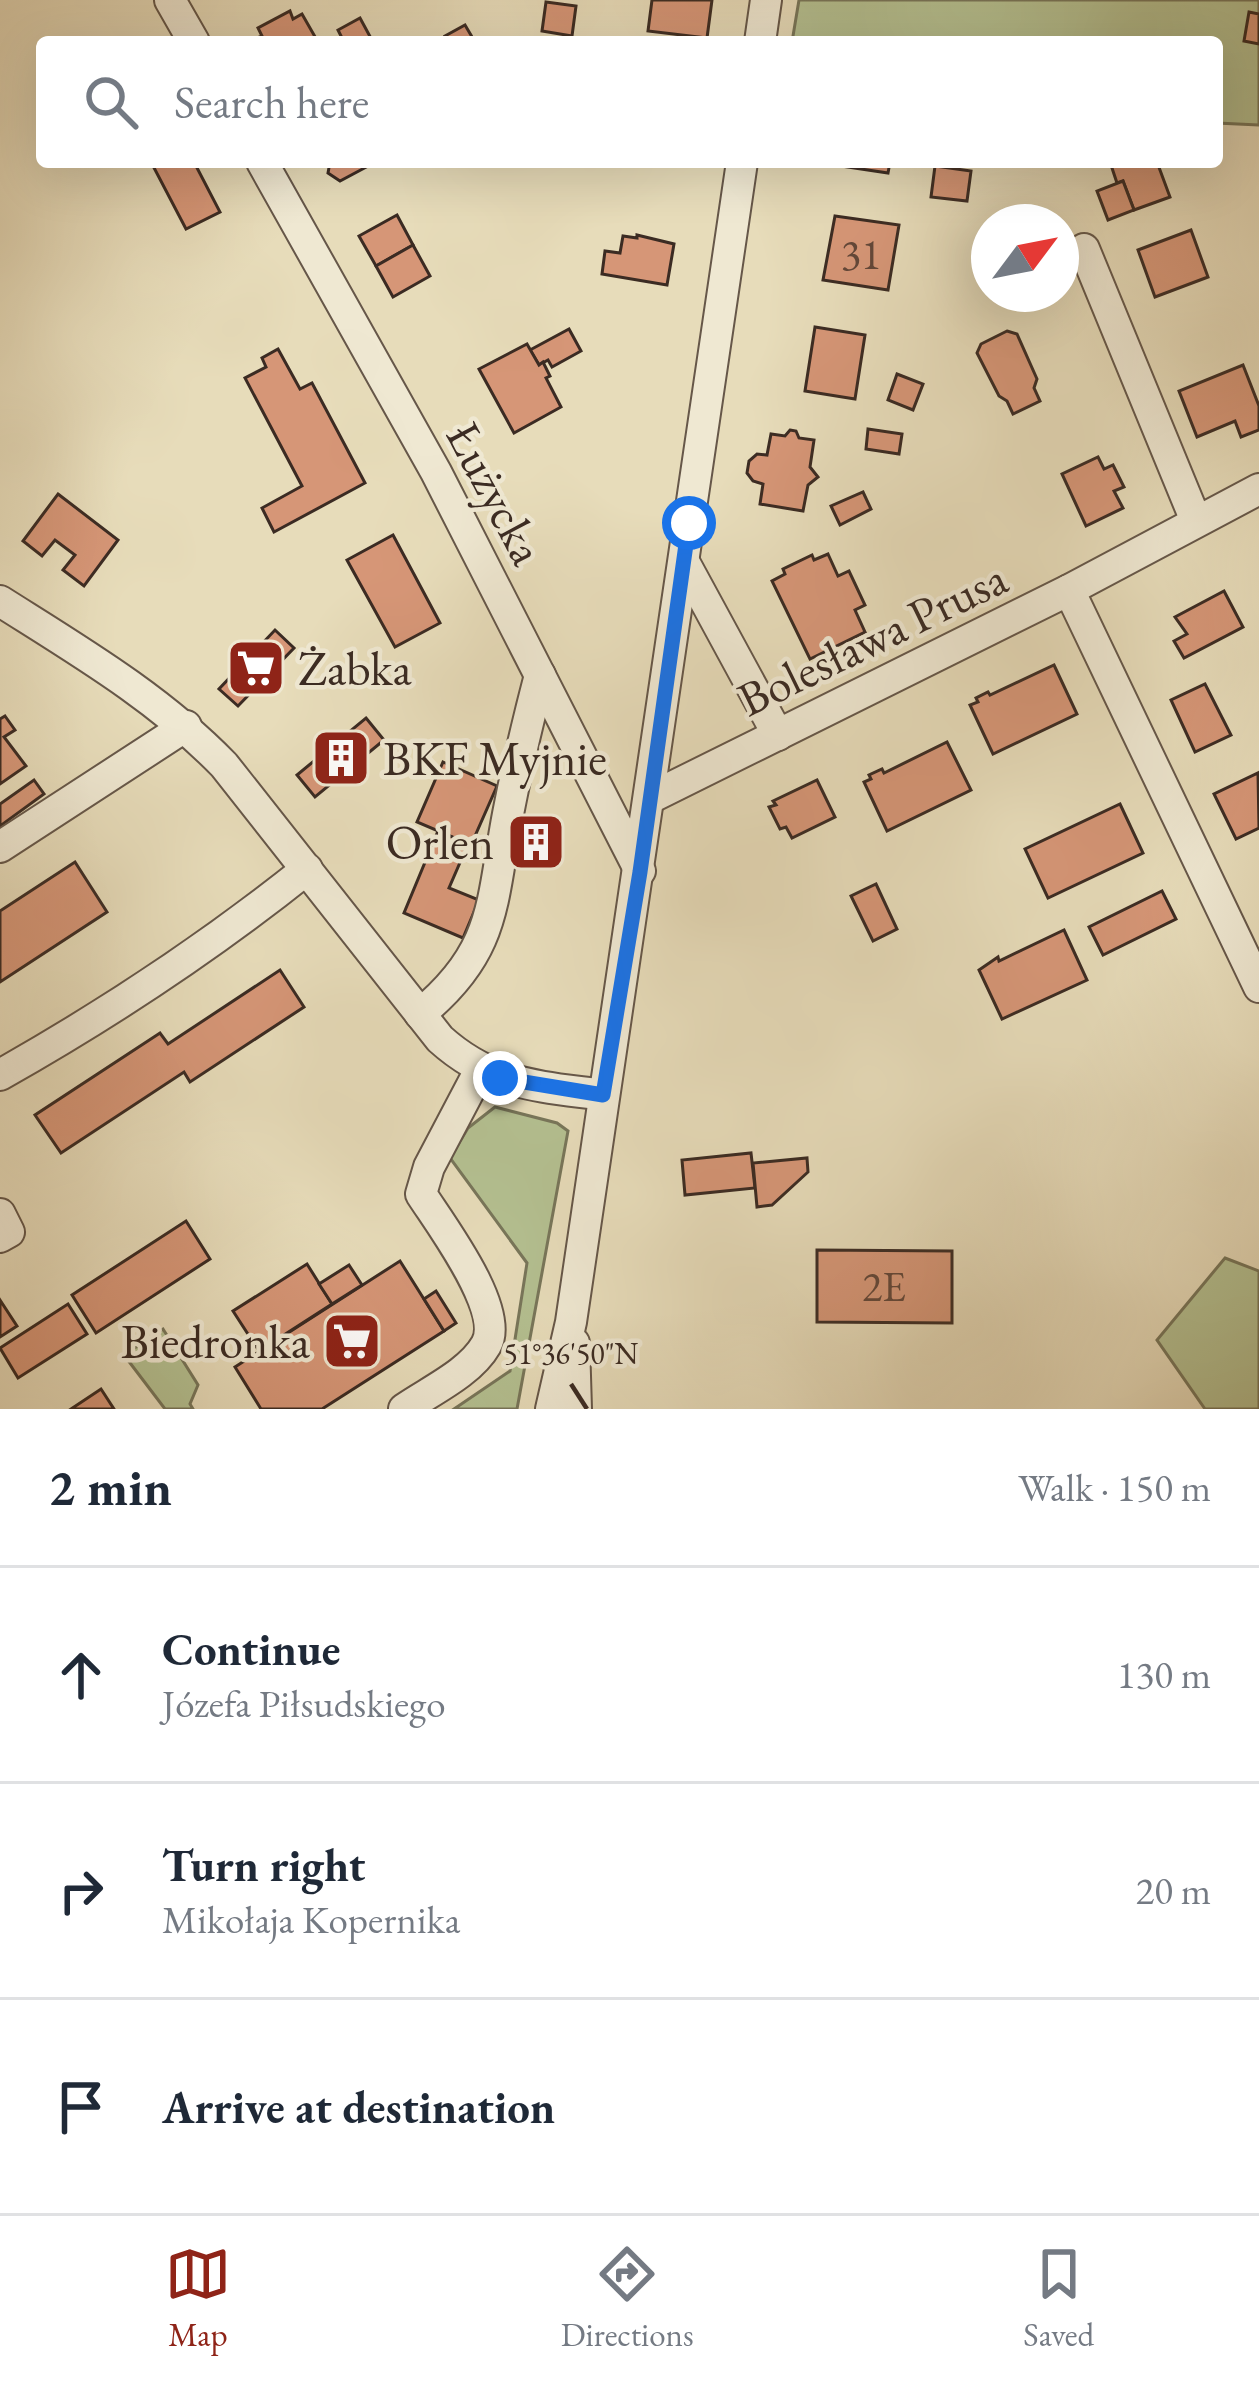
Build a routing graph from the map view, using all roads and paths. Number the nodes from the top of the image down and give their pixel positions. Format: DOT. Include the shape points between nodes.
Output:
graph roads {
  1 [pos="170,0"];
  2 [pos="766,0"];
  3 [pos="191,36"];
  4 [pos="761,36"];
  5 [pos="265,168"];
  6 [pos="741,168"];
  7 [pos="1084,249"];
  8 [pos="1259,489"];
  9 [pos="1196,521"];
  10 [pos="684,562"];
  11 [pos="1069,590"];
  12 [pos="0,601"];
  13 [pos="540,675"];
  14 [pos="186,726"];
  15 [pos="778,735"];
  16 [pos="650,798"];
  17 [pos="0,847"];
  18 [pos="307,868"];
  19 [pos="640,872"];
  20 [pos="1259,987"];
  21 [pos="420,1014"];
  22 [pos="480,1070"];
  23 [pos="0,1075"];
  24 [pos="603,1095"];
  25 [pos="0,1214"];
  26 [pos="0,1237"];
  27 [pos="572,1322"];
  28 [pos="404,1409"];
  29 [pos="551,1409"];
  30 [pos="576,1409"];
  1 -- 3 [label="street"];
  2 -- 4 [label="street"];
  5 -- 13 [label="street, Łużycka"];
  6 -- 10 [label="street"];
  7 -- 9 [label="street"];
  8 -- 9 [label="street, Bolesława Prusa"];
  9 -- 11 [label="street, Bolesława Prusa"];
  10 -- 15 [label="street"];
  10 -- 16 [label="street"];
  11 -- 15 [label="street, Bolesława Prusa"];
  11 -- 20 [label="street, Bolesława Prusa"];
  12 -- 14 [label="street"];
  13 -- 19 [label="street, Łużycka"];
  13 -- 21 [label="street" via="490,919 453,987"];
  14 -- 17 [label="street"];
  14 -- 18 [label="street"];
  15 -- 16 [label="street, Bolesława Prusa"];
  16 -- 19 [label="street"];
  18 -- 21 [label="street"];
  18 -- 23 [label="street" via="232,930"];
  19 -- 24 [label="street"];
  21 -- 22 [label="street"];
  22 -- 24 [label="street"];
  22 -- 28 [label="street" via="421,1194 474,1281 491,1319 488,1343"];
  24 -- 27 [label="street"];
  25 -- 26 [label="street" via="9,1232"];
  27 -- 29 [label="street"];
  27 -- 30 [label="street"];
}
